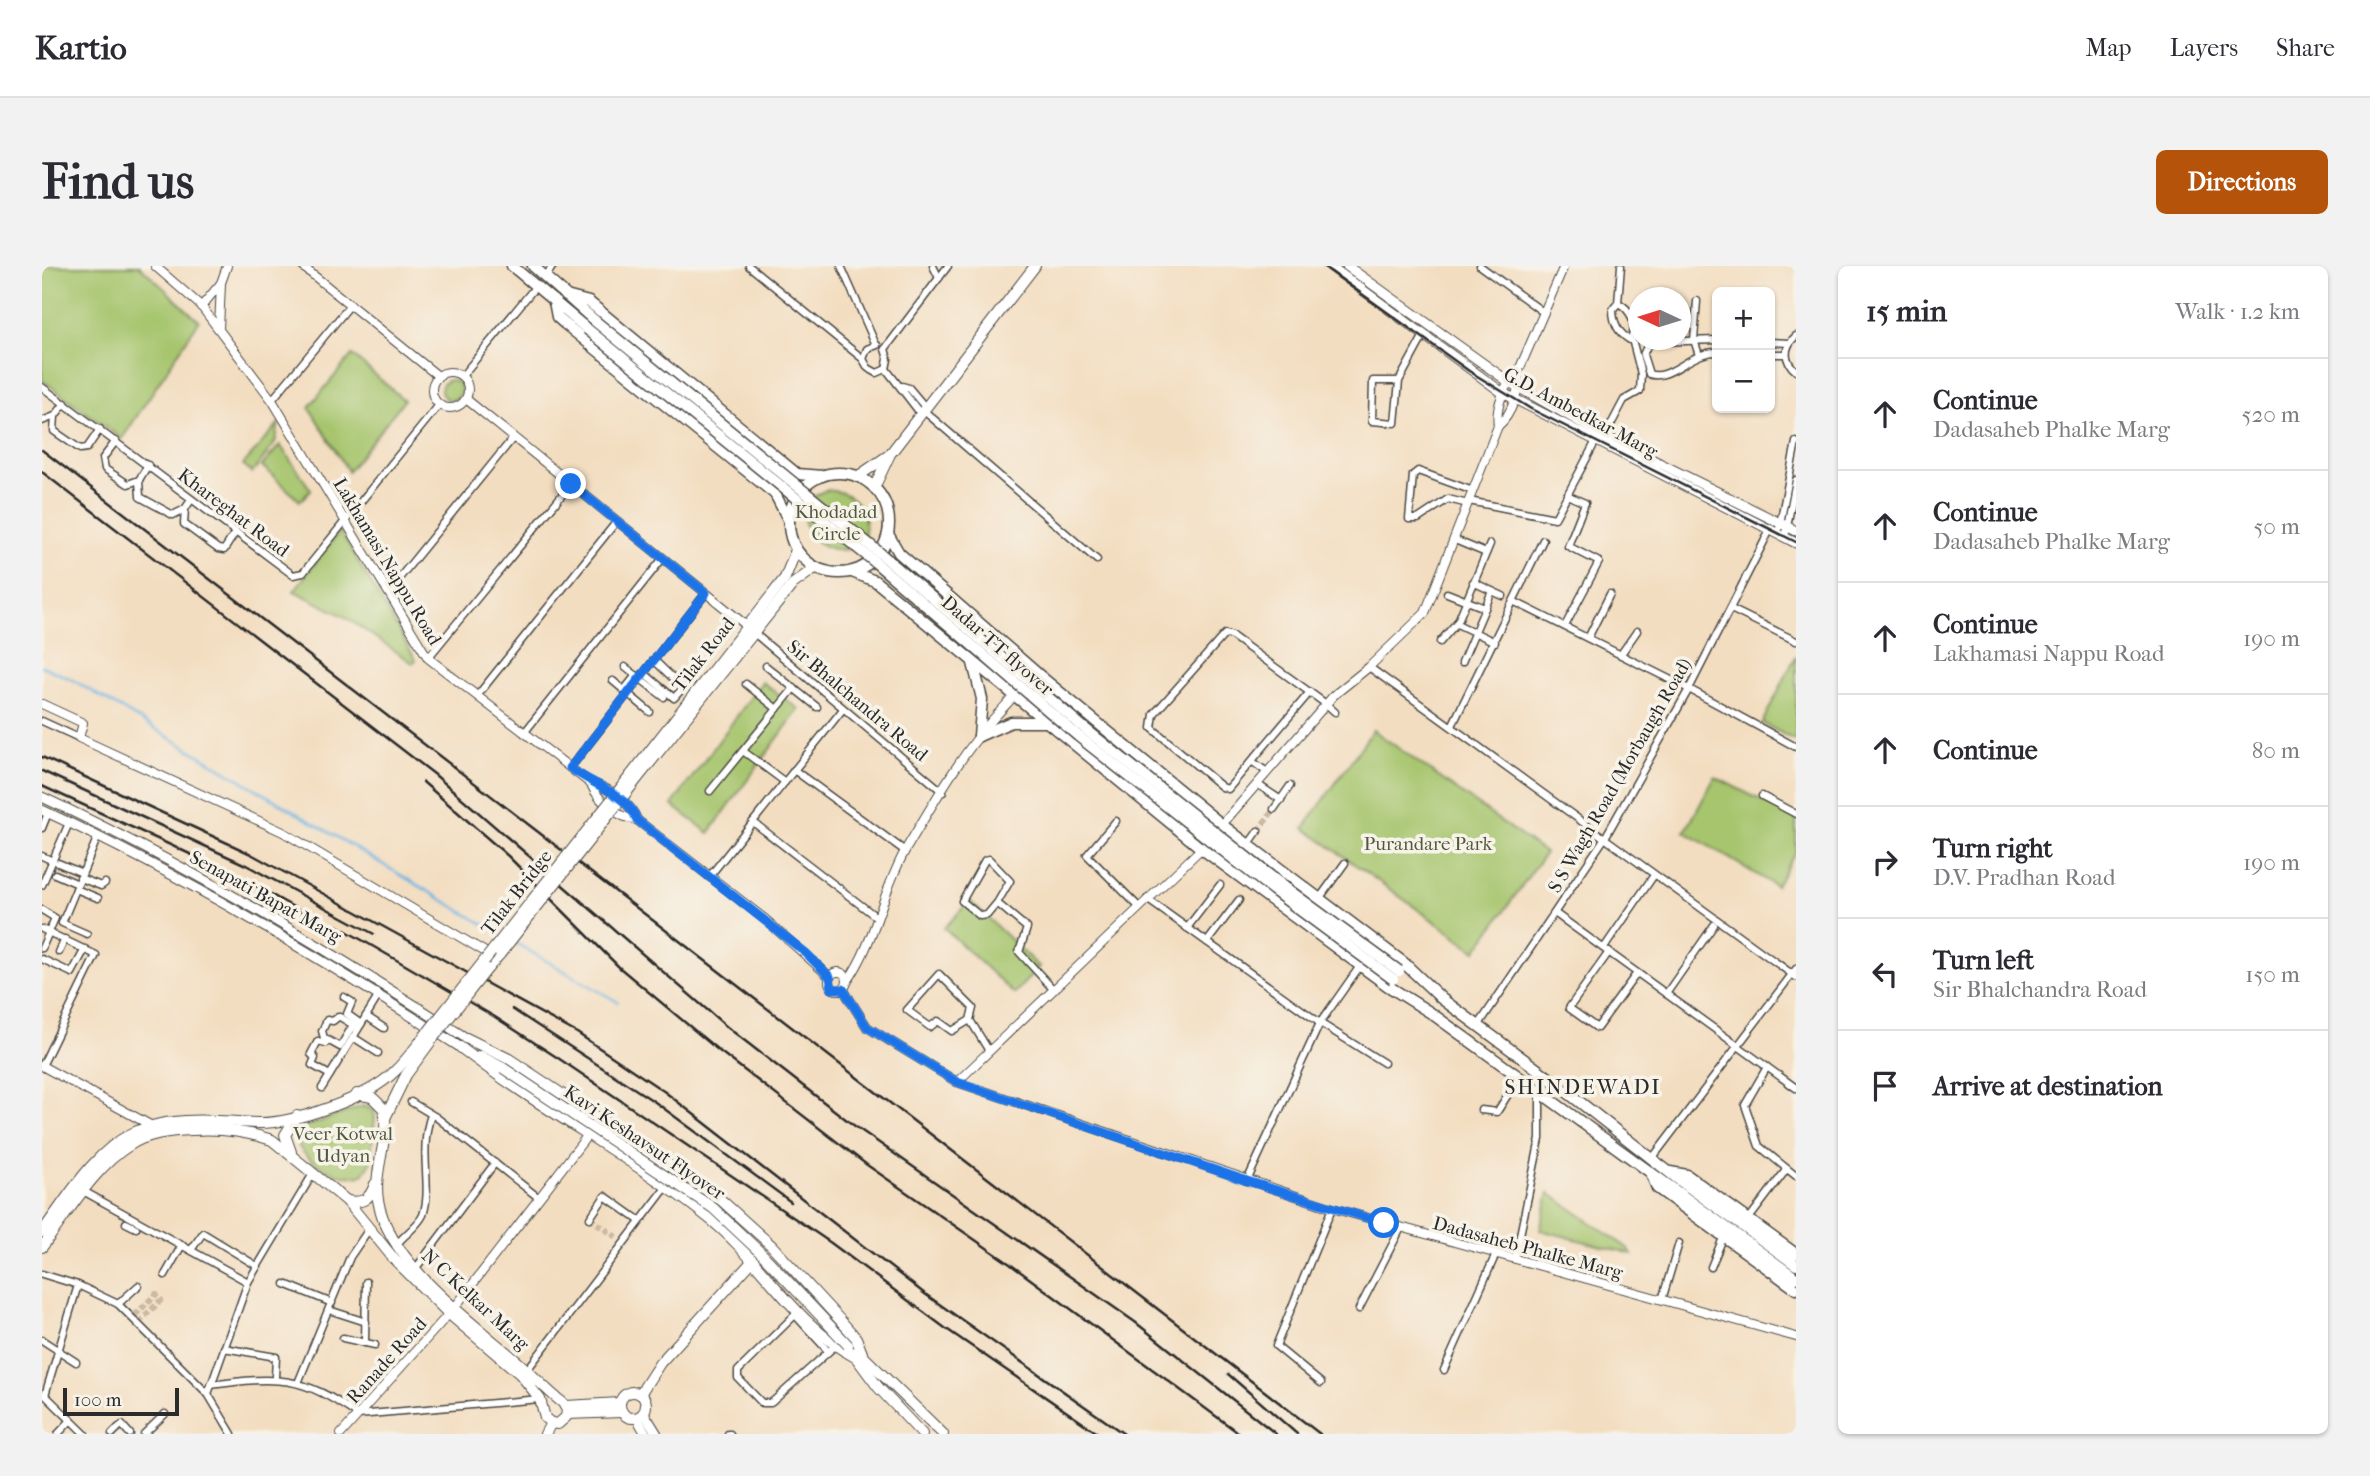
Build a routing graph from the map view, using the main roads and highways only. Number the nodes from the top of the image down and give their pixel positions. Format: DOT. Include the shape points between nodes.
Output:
graph roads {
  1 [pos="503,266"];
  2 [pos="533,266"];
  3 [pos="1035,266"];
  4 [pos="1331,266"];
  5 [pos="1347,266"];
  6 [pos="515,268"];
  7 [pos="566,296"];
  8 [pos="554,301"];
  9 [pos="591,325"];
  10 [pos="1423,330"];
  11 [pos="1600,437"];
  12 [pos="890,454"];
  13 [pos="822,476"];
  14 [pos="858,477"];
  15 [pos="874,488"];
  16 [pos="1709,494"];
  17 [pos="789,521"];
  18 [pos="1788,527"];
  19 [pos="888,534"];
  20 [pos="1796,543"];
  21 [pos="796,550"];
  22 [pos="815,568"];
  23 [pos="852,572"];
  24 [pos="951,596"];
  25 [pos="930,627"];
  26 [pos="751,629"];
  27 [pos="972,661"];
  28 [pos="1046,722"];
  29 [pos="1111,733"];
  30 [pos="1092,759"];
  31 [pos="634,777"];
  32 [pos="42,797"];
  33 [pos="45,812"];
  34 [pos="1396,975"];
  35 [pos="1442,999"];
  36 [pos="1431,1013"];
  37 [pos="431,1034"];
  38 [pos="463,1042"];
  39 [pos="357,1094"];
  40 [pos="297,1116"];
  41 [pos="386,1116"];
  42 [pos="292,1156"];
  43 [pos="1667,1171"];
  44 [pos="1651,1173"];
  45 [pos="377,1180"];
  46 [pos="1675,1184"];
  47 [pos="347,1201"];
  48 [pos="42,1231"];
  49 [pos="772,1246"];
  50 [pos="42,1247"];
  51 [pos="1796,1254"];
  52 [pos="753,1260"];
  53 [pos="1796,1265"];
  54 [pos="1796,1278"];
  55 [pos="1796,1289"];
  56 [pos="452,1311"];
  57 [pos="861,1358"];
  58 [pos="640,1394"];
  59 [pos="564,1407"];
  60 [pos="621,1408"];
  61 [pos="640,1416"];
  62 [pos="551,1423"];
  63 [pos="545,1434"];
  64 [pos="646,1434"];
  65 [pos="657,1434"];
  66 [pos="922,1434"];
  67 [pos="943,1434"];
  1 -- 6 [label="highway"];
  2 -- 7 [label="highway"];
  3 -- 12 [label="main road"];
  4 -- 10 [label="main road, G.D. Ambedkar Marg"];
  5 -- 10 [label="main road, G.D. Ambedkar Marg"];
  6 -- 8 [label="highway"];
  7 -- 9 [label="highway"];
  7 -- 13 [label="highway" via="590,302 797,474"];
  8 -- 9 [label="highway"];
  8 -- 17 [label="highway" via="557,317 565,324 775,494"];
  9 -- 34 [label="highway, Dadar TT flyover, bridge" via="1078,736 1273,890"];
  10 -- 11 [label="main road, G.D. Ambedkar Marg"];
  10 -- 11 [label="main road, G.D. Ambedkar Marg" via="1503,393"];
  11 -- 16 [label="main road, G.D. Ambedkar Marg"];
  12 -- 14 [label="main road"];
  12 -- 15 [label="main road"];
  13 -- 14 [label="highway"];
  13 -- 17 [label="highway" via="799,493"];
  14 -- 15 [label="highway"];
  15 -- 19 [label="highway" via="884,501"];
  16 -- 18 [label="main road, G.D. Ambedkar Marg"];
  16 -- 20 [label="main road, G.D. Ambedkar Marg"];
  17 -- 21 [label="highway"];
  19 -- 23 [label="highway" via="875,558"];
  19 -- 24 [label="highway" via="899,553"];
  21 -- 22 [label="highway"];
  21 -- 26 [label="main road, Tilak Road" via="785,578"];
  22 -- 23 [label="highway"];
  22 -- 26 [label="main road, Tilak Road" via="793,584"];
  23 -- 25 [label="highway" via="875,581"];
  24 -- 25 [label="highway"];
  24 -- 29 [label="highway"];
  25 -- 27 [label="highway"];
  26 -- 31 [label="main road, Tilak Road"];
  27 -- 28 [label="highway"];
  27 -- 28 [label="highway" via="982,699 979,736 1011,722"];
  28 -- 30 [label="highway"];
  29 -- 30 [label="highway"];
  29 -- 35 [label="highway" via="1221,824 1404,963"];
  30 -- 36 [label="highway" via="1202,849"];
  31 -- 37 [label="main road, Tilak Bridge, bridge"];
  32 -- 38 [label="main road, Senapati Bapat Marg" via="117,832 324,947"];
  33 -- 38 [label="main road, Senapati Bapat Marg" via="98,836 320,958"];
  34 -- 35 [label="highway"];
  34 -- 36 [label="highway"];
  35 -- 43 [label="highway"];
  36 -- 44 [label="highway"];
  37 -- 39 [label="main road" via="393,1074"];
  37 -- 41 [label="main road"];
  38 -- 49 [label="main road" via="509,1059 721,1200"];
  38 -- 52 [label="main road" via="497,1076 706,1215"];
  38 -- 57 [label="main road, Kavi Keshavsut Flyover, bridge" via="713,1208"];
  39 -- 40 [label="main road"];
  39 -- 41 [label="main road" via="380,1101"];
  40 -- 42 [label="main road" via="285,1135"];
  40 -- 48 [label="main road" via="260,1123 152,1126 131,1133 100,1158"];
  41 -- 45 [label="main road, N C Kelkar Marg"];
  42 -- 47 [label="main road, N C Kelkar Marg"];
  42 -- 50 [label="main road, N C Kelkar Marg" via="272,1140 237,1130 207,1128 155,1135 130,1144 107,1163"];
  43 -- 46 [label="highway"];
  43 -- 51 [label="highway" via="1687,1175"];
  44 -- 46 [label="highway"];
  44 -- 55 [label="highway" via="1657,1188"];
  45 -- 47 [label="main road" via="363,1201"];
  45 -- 56 [label="main road, N C Kelkar Marg" via="383,1222"];
  46 -- 53 [label="highway"];
  46 -- 54 [label="highway"];
  47 -- 56 [label="main road, N C Kelkar Marg" via="394,1259"];
  49 -- 52 [label="main road"];
  49 -- 57 [label="main road" via="856,1338"];
  52 -- 57 [label="main road" via="831,1348"];
  52 -- 58 [label="main road" via="660,1363"];
  56 -- 59 [label="main road, N C Kelkar Marg" via="527,1370"];
  56 -- 62 [label="main road, N C Kelkar Marg" via="520,1374"];
  57 -- 66 [label="main road"];
  57 -- 67 [label="main road"];
  58 -- 60 [label="main road" via="630,1392"];
  58 -- 61 [label="main road" via="646,1403"];
  59 -- 60 [label="main road"];
  59 -- 62 [label="main road" via="561,1422"];
  60 -- 61 [label="main road" via="628,1418"];
  61 -- 64 [label="main road"];
  61 -- 65 [label="main road"];
  62 -- 63 [label="main road"];
}
